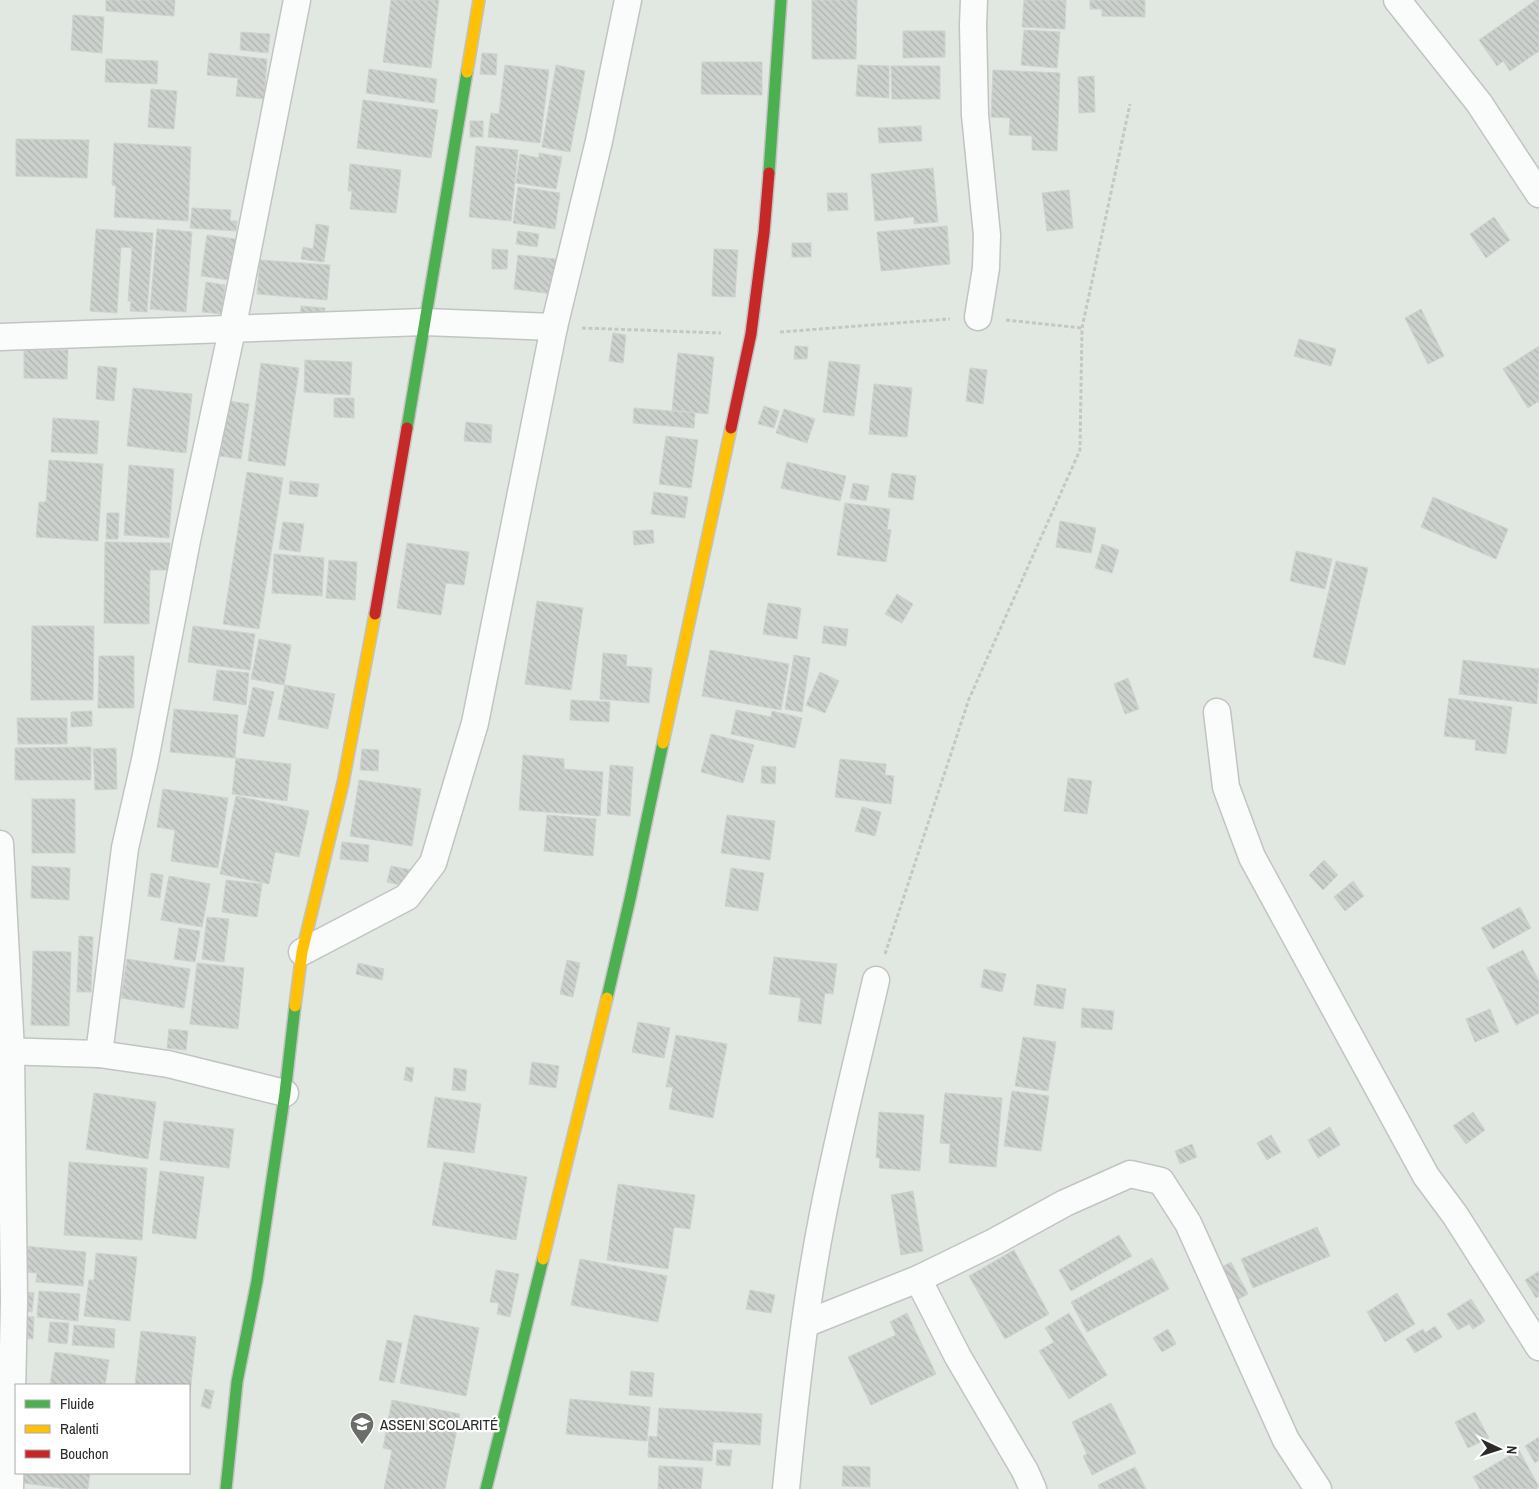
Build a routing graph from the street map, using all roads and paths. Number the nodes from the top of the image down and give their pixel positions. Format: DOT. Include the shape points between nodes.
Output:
graph roads {
  1 [pos="296,0"];
  2 [pos="479,0"];
  3 [pos="628,0"];
  4 [pos="781,0"];
  5 [pos="974,0"];
  6 [pos="1397,0"];
  7 [pos="1130,104"];
  8 [pos="1539,194"];
  9 [pos="978,317"];
  10 [pos="424,322"];
  11 [pos="554,327"];
  12 [pos="1082,328"];
  13 [pos="232,330"];
  14 [pos="751,334"];
  15 [pos="0,337"];
  16 [pos="1217,712"];
  17 [pos="0,844"];
  18 [pos="302,952"];
  19 [pos="876,980"];
  20 [pos="5,1051"];
  21 [pos="99,1054"];
  22 [pos="286,1093"];
  23 [pos="918,1279"];
  24 [pos="805,1324"];
  25 [pos="1539,1347"];
  26 [pos="10,1489"];
  27 [pos="226,1489"];
  28 [pos="486,1489"];
  29 [pos="786,1489"];
  30 [pos="1033,1489"];
  31 [pos="1318,1489"];
  1 -- 13 [label="street"];
  2 -- 10 [label="street"];
  3 -- 11 [label="street" via="599,141"];
  4 -- 14 [label="street" via="764,234"];
  5 -- 9 [label="street" via="975,115 987,235 986,268"];
  6 -- 8 [label="street" via="1479,103"];
  7 -- 12 [label="path"];
  9 -- 12 [label="path"];
  9 -- 14 [label="path"];
  10 -- 11 [label="street"];
  10 -- 13 [label="street"];
  10 -- 18 [label="street" via="381,584 345,774"];
  11 -- 14 [label="path"];
  11 -- 18 [label="street" via="474,723 432,863 407,897"];
  12 -- 19 [label="path" via="1080,450 970,699"];
  13 -- 15 [label="street"];
  13 -- 21 [label="street" via="125,848"];
  14 -- 28 [label="street" via="630,899"];
  16 -- 25 [label="street" via="1226,787 1252,857 1426,1176 1455,1214"];
  17 -- 20 [label="street"];
  18 -- 22 [label="street"];
  19 -- 24 [label="street" via="822,1216"];
  20 -- 21 [label="street"];
  20 -- 26 [label="street" via="14,1301"];
  21 -- 22 [label="street" via="168,1064"];
  22 -- 27 [label="street" via="257,1281 236,1382"];
  23 -- 24 [label="street"];
  23 -- 30 [label="street"];
  23 -- 31 [label="street" via="1065,1203 1130,1174 1161,1181 1188,1223 1286,1440"];
  24 -- 29 [label="street"];
}
